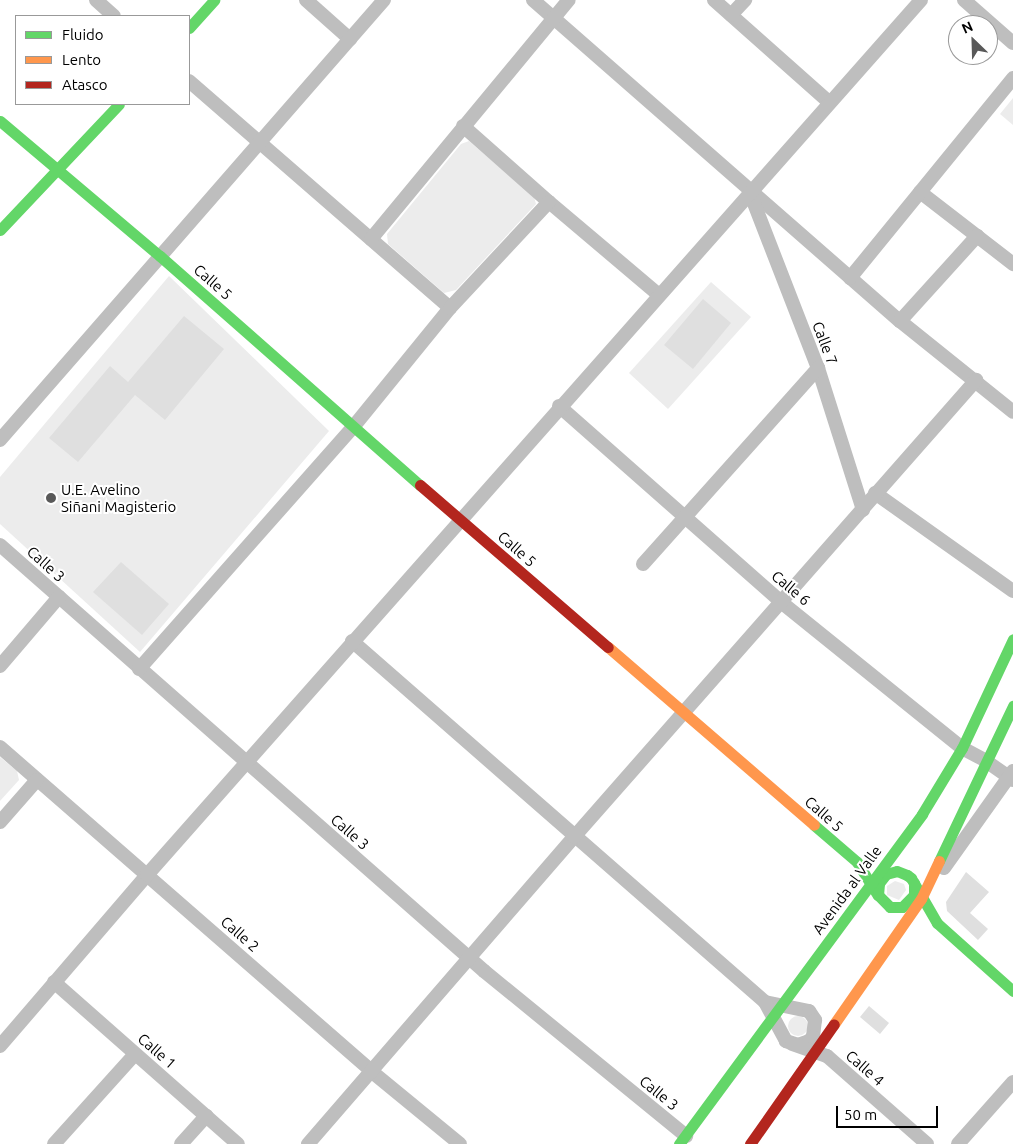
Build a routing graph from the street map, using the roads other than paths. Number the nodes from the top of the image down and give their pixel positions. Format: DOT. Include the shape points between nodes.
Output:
graph roads {
  1 [pos="96,0"];
  2 [pos="214,0"];
  3 [pos="306,0"];
  4 [pos="384,0"];
  5 [pos="533,0"];
  6 [pos="569,0"];
  7 [pos="714,0"];
  8 [pos="745,0"];
  9 [pos="920,0"];
  10 [pos="964,0"];
  11 [pos="113,15"];
  12 [pos="731,15"];
  13 [pos="553,17"];
  14 [pos="190,27"];
  15 [pos="350,38"];
  16 [pos="1013,43"];
  17 [pos="1013,78"];
  18 [pos="190,82"];
  19 [pos="829,102"];
  20 [pos="118,105"];
  21 [pos="0,121"];
  22 [pos="463,126"];
  23 [pos="261,143"];
  24 [pos="57,169"];
  25 [pos="749,191"];
  26 [pos="920,192"];
  27 [pos="549,202"];
  28 [pos="0,230"];
  29 [pos="977,236"];
  30 [pos="371,239"];
  31 [pos="160,256"];
  32 [pos="1013,264"];
  33 [pos="850,278"];
  34 [pos="658,294"];
  35 [pos="450,308"];
  36 [pos="900,321"];
  37 [pos="818,368"];
  38 [pos="976,380"];
  39 [pos="559,406"];
  40 [pos="1013,412"];
  41 [pos="354,426"];
  42 [pos="0,440"];
  43 [pos="875,493"];
  44 [pos="862,510"];
  45 [pos="685,517"];
  46 [pos="460,520"];
  47 [pos="0,545"];
  48 [pos="644,564"];
  49 [pos="1013,591"];
  50 [pos="59,597"];
  51 [pos="780,602"];
  52 [pos="1013,639"];
  53 [pos="352,641"];
  54 [pos="0,666"];
  55 [pos="139,669"];
  56 [pos="1013,706"];
  57 [pos="684,713"];
  58 [pos="0,748"];
  59 [pos="962,748"];
  60 [pos="986,761"];
  61 [pos="246,762"];
  62 [pos="1012,776"];
  63 [pos="38,780"];
  64 [pos="0,822"];
  65 [pos="574,837"];
  66 [pos="857,862"];
  67 [pos="886,870"];
  68 [pos="147,875"];
  69 [pos="871,882"];
  70 [pos="914,883"];
  71 [pos="878,895"];
  72 [pos="921,899"];
  73 [pos="890,907"];
  74 [pos="911,915"];
  75 [pos="937,923"];
  76 [pos="470,958"];
  77 [pos="54,982"];
  78 [pos="1013,991"];
  79 [pos="782,1014"];
  80 [pos="816,1026"];
  81 [pos="792,1044"];
  82 [pos="0,1046"];
  83 [pos="821,1050"];
  84 [pos="136,1054"];
  85 [pos="371,1071"];
  86 [pos="1013,1082"];
  87 [pos="206,1116"];
  88 [pos="683,1140"];
  89 [pos="54,1144"];
  90 [pos="181,1144"];
  91 [pos="238,1144"];
  92 [pos="308,1144"];
  93 [pos="460,1144"];
  94 [pos="750,1144"];
  95 [pos="927,1144"];
  96 [pos="958,1144"];
  1 -- 11 [label="street"];
  2 -- 14 [label="main road"];
  3 -- 15 [label="street"];
  4 -- 15 [label="street"];
  5 -- 13 [label="street"];
  6 -- 13 [label="street"];
  7 -- 12 [label="street"];
  8 -- 12 [label="street"];
  9 -- 19 [label="street"];
  10 -- 16 [label="street"];
  12 -- 19 [label="street"];
  13 -- 22 [label="street"];
  13 -- 25 [label="street"];
  15 -- 23 [label="street"];
  17 -- 26 [label="street"];
  18 -- 23 [label="street"];
  19 -- 25 [label="street"];
  20 -- 24 [label="main road"];
  21 -- 24 [label="main road, Calle 5"];
  22 -- 27 [label="street"];
  22 -- 30 [label="street"];
  23 -- 30 [label="street"];
  23 -- 31 [label="street"];
  24 -- 28 [label="main road"];
  24 -- 31 [label="main road, Calle 5"];
  25 -- 33 [label="street"];
  25 -- 34 [label="street"];
  25 -- 37 [label="street, Calle 7"];
  26 -- 29 [label="street"];
  26 -- 33 [label="street"];
  27 -- 34 [label="street"];
  27 -- 35 [label="street"];
  29 -- 32 [label="street"];
  29 -- 36 [label="street"];
  30 -- 35 [label="street"];
  31 -- 41 [label="main road, Calle 5"];
  31 -- 42 [label="street"];
  33 -- 36 [label="street"];
  34 -- 39 [label="street"];
  35 -- 41 [label="street"];
  36 -- 38 [label="street"];
  37 -- 44 [label="street, Calle 7"];
  37 -- 45 [label="street"];
  38 -- 40 [label="street"];
  38 -- 43 [label="street"];
  39 -- 45 [label="street, Calle 6"];
  39 -- 46 [label="street"];
  41 -- 46 [label="main road, Calle 5"];
  41 -- 55 [label="street"];
  43 -- 44 [label="street"];
  43 -- 49 [label="street"];
  44 -- 51 [label="street"];
  45 -- 48 [label="street"];
  45 -- 51 [label="street, Calle 6"];
  46 -- 53 [label="street"];
  46 -- 57 [label="main road, Calle 5"];
  47 -- 50 [label="street, Calle 3"];
  50 -- 54 [label="street"];
  50 -- 55 [label="street, Calle 3"];
  51 -- 57 [label="street"];
  51 -- 59 [label="street, Calle 6"];
  52 -- 59 [label="main road, Avenida al Valle"];
  53 -- 61 [label="street"];
  53 -- 65 [label="street"];
  55 -- 61 [label="street, Calle 3"];
  56 -- 60 [label="main road"];
  57 -- 65 [label="street"];
  57 -- 66 [label="main road, Calle 5"];
  58 -- 63 [label="street, Calle 2"];
  59 -- 60 [label="street, Calle 6"];
  59 -- 67 [label="main road, Avenida al Valle"];
  60 -- 62 [label="street, Calle 6"];
  60 -- 72 [label="main road"];
  61 -- 68 [label="street"];
  61 -- 76 [label="street, Calle 3"];
  62 -- 72 [label="street"];
  63 -- 64 [label="street"];
  63 -- 68 [label="street, Calle 2"];
  65 -- 76 [label="street"];
  65 -- 79 [label="street" via="764,1002"];
  66 -- 67 [label="main road, Calle 5"];
  66 -- 69 [label="main road, Calle 5"];
  67 -- 69 [label="main road, Avenida al Valle"];
  67 -- 70 [label="main road" via="902,872"];
  67 -- 71 [label="main road" via="878,883"];
  68 -- 77 [label="street"];
  68 -- 85 [label="street, Calle 2"];
  69 -- 71 [label="main road, Calle 5"];
  69 -- 79 [label="main road, Avenida al Valle"];
  70 -- 72 [label="main road"];
  70 -- 73 [label="main road" via="914,895 907,904"];
  71 -- 73 [label="main road"];
  72 -- 74 [label="main road"];
  72 -- 75 [label="main road"];
  73 -- 74 [label="main road"];
  74 -- 75 [label="main road"];
  74 -- 83 [label="main road"];
  75 -- 78 [label="main road"];
  76 -- 85 [label="street"];
  76 -- 88 [label="street, Calle 3"];
  77 -- 82 [label="street"];
  77 -- 84 [label="street, Calle 1"];
  79 -- 80 [label="street" via="809,1011"];
  79 -- 81 [label="street" via="782,1037"];
  79 -- 88 [label="main road, Avenida al Valle"];
  80 -- 81 [label="street" via="809,1041"];
  80 -- 83 [label="street, Calle 4"];
  81 -- 83 [label="street, Calle 4"];
  83 -- 94 [label="main road"];
  83 -- 95 [label="street, Calle 4"];
  84 -- 87 [label="street, Calle 1"];
  84 -- 89 [label="street"];
  85 -- 92 [label="street"];
  85 -- 93 [label="street, Calle 2"];
  86 -- 96 [label="street"];
  87 -- 90 [label="street"];
  87 -- 91 [label="street, Calle 1"];
}
